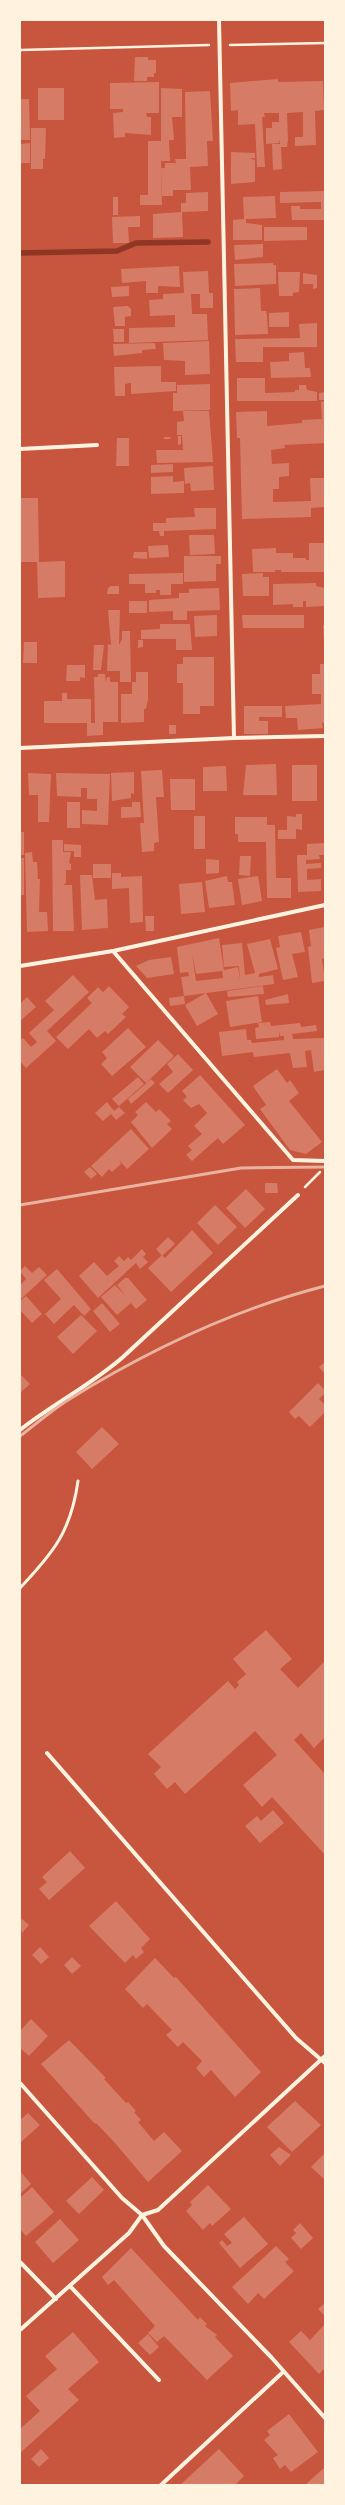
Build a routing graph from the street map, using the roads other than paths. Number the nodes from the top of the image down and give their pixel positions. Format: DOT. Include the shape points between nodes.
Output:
graph roads {
  1 [pos="220,20"];
  2 [pos="97,445"];
  3 [pos="20,449"];
  4 [pos="325,736"];
  5 [pos="234,738"];
  6 [pos="20,748"];
  7 [pos="325,905"];
  8 [pos="113,951"];
  9 [pos="20,966"];
  10 [pos="325,1161"];
  11 [pos="298,1195"];
  12 [pos="20,1430"];
  13 [pos="78,1481"];
  14 [pos="20,1588"];
  15 [pos="47,1753"];
  16 [pos="323,2058"];
  17 [pos="325,2063"];
  18 [pos="20,2083"];
  19 [pos="142,2215"];
  20 [pos="20,2262"];
  21 [pos="70,2286"];
  22 [pos="56,2299"];
  23 [pos="20,2330"];
  24 [pos="282,2373"];
  25 [pos="159,2380"];
  26 [pos="325,2418"];
  27 [pos="161,2485"];
  1 -- 5 [label="street"];
  2 -- 3 [label="street"];
  4 -- 5 [label="street"];
  5 -- 6 [label="street"];
  7 -- 8 [label="street"];
  8 -- 9 [label="street"];
  8 -- 10 [label="street" via="293,1160"];
  11 -- 12 [label="street" via="102,1376"];
  13 -- 14 [label="lane" via="67,1528 45,1562"];
  15 -- 16 [label="street" via="296,2038"];
  16 -- 17 [label="street"];
  16 -- 19 [label="street" via="158,2210"];
  18 -- 19 [label="street" via="122,2198"];
  19 -- 21 [label="street" via="129,2233"];
  19 -- 24 [label="street" via="164,2246 272,2358"];
  20 -- 22 [label="street"];
  21 -- 22 [label="street"];
  21 -- 25 [label="street"];
  22 -- 23 [label="street"];
  24 -- 26 [label="street"];
  24 -- 27 [label="street"];
}
